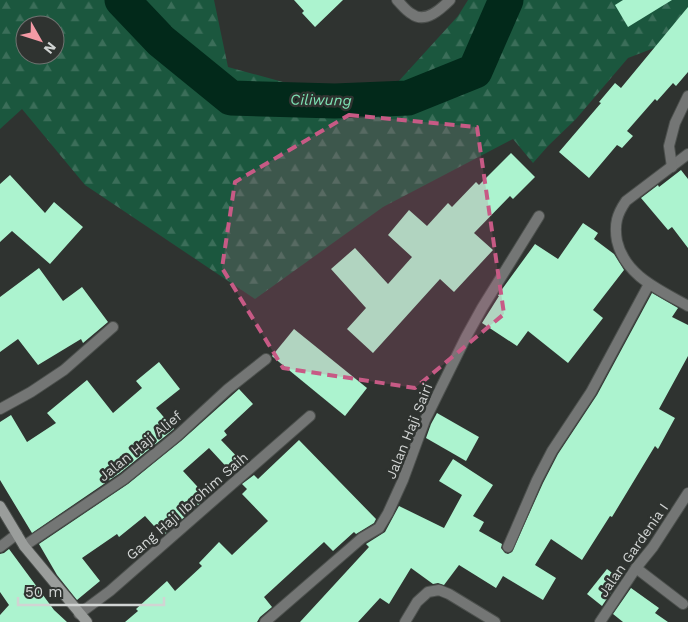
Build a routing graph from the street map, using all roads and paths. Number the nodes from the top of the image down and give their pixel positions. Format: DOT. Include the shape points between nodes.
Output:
graph roads {
  1 [pos="397,0"];
  2 [pos="450,0"];
  3 [pos="688,96"];
  4 [pos="688,154"];
  5 [pos="672,167"];
  6 [pos="539,216"];
  7 [pos="649,284"];
  8 [pos="688,306"];
  9 [pos="113,327"];
  10 [pos="266,359"];
  11 [pos="0,409"];
  12 [pos="310,416"];
  13 [pos="688,493"];
  14 [pos="0,506"];
  15 [pos="17,534"];
  16 [pos="24,546"];
  17 [pos="0,547"];
  18 [pos="508,547"];
  19 [pos="636,568"];
  20 [pos="683,604"];
  21 [pos="79,614"];
  22 [pos="87,622"];
  23 [pos="265,622"];
  24 [pos="404,622"];
  25 [pos="495,622"];
  26 [pos="600,622"];
  1 -- 2 [label="street" via="418,17 432,15"];
  3 -- 5 [label="street" via="675,123 669,146"];
  4 -- 5 [label="street"];
  5 -- 7 [label="street" via="626,201 619,211 615,232 618,247"];
  6 -- 23 [label="street, Jalan Haji Sairi" via="466,337 425,420 397,495 379,528 362,538"];
  7 -- 8 [label="street"];
  7 -- 18 [label="street" via="591,392 540,473"];
  9 -- 11 [label="street" via="64,370"];
  10 -- 16 [label="street, Jalan Haji Alief" via="124,480"];
  12 -- 21 [label="street, Gang Haji Ibrohim Saih" via="110,591"];
  13 -- 19 [label="street, Jalan Gardenia I"];
  14 -- 15 [label="main road"];
  15 -- 16 [label="main road"];
  15 -- 17 [label="street"];
  16 -- 21 [label="main road"];
  19 -- 20 [label="street"];
  19 -- 26 [label="street, Jalan Gardenia I"];
  21 -- 22 [label="main road"];
  24 -- 25 [label="street" via="417,602 428,592 439,590"];
}
